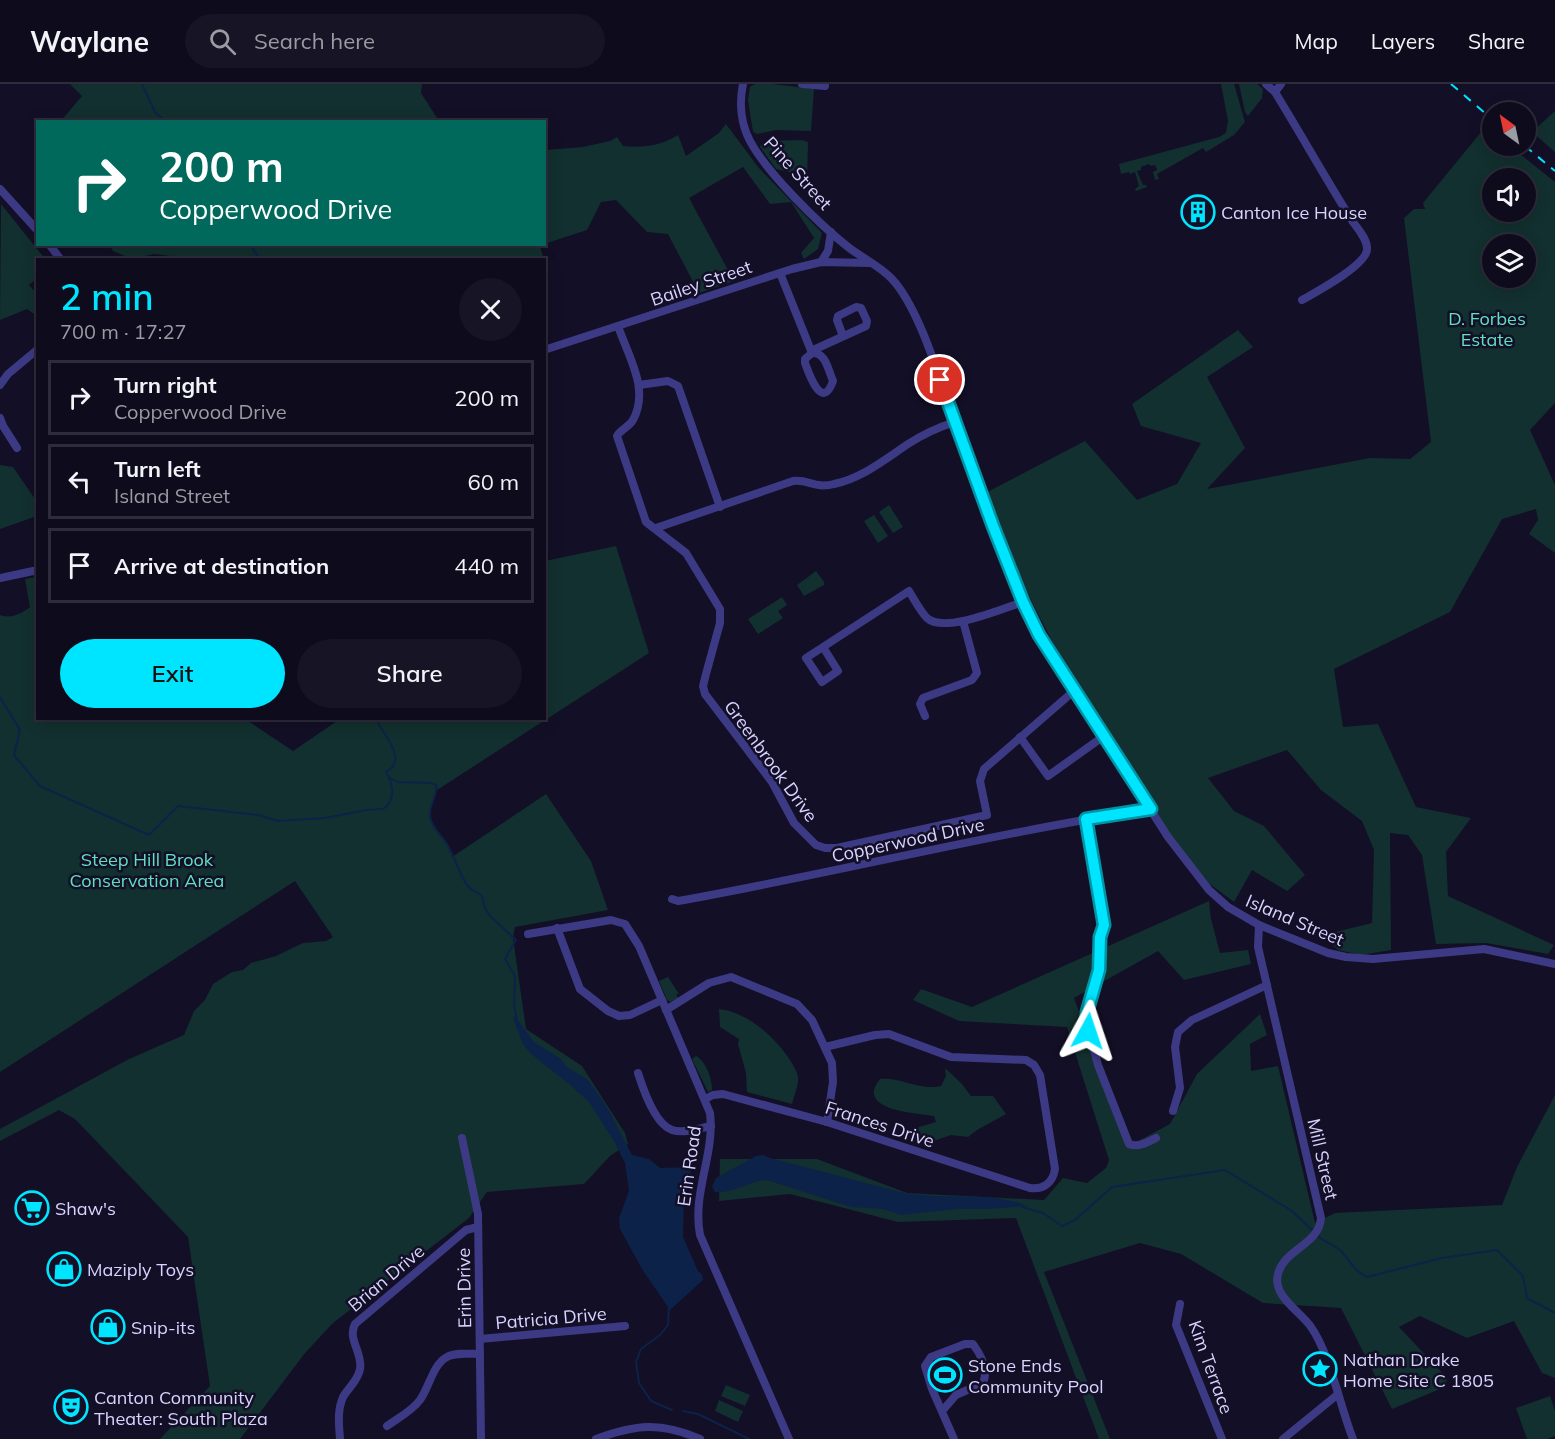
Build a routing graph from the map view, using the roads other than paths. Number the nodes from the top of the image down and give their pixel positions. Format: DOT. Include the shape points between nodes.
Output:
graph roads {
  1 [pos="743,84"];
  2 [pos="802,84"];
  3 [pos="1266,84"];
  4 [pos="1281,84"];
  5 [pos="825,86"];
  6 [pos="1275,92"];
  7 [pos="0,189"];
  8 [pos="36,229"];
  9 [pos="831,231"];
  10 [pos="821,262"];
  11 [pos="869,263"];
  12 [pos="780,273"];
  13 [pos="1302,300"];
  14 [pos="618,326"];
  15 [pos="843,336"];
  16 [pos="546,349"];
  17 [pos="36,351"];
  18 [pos="812,352"];
  19 [pos="0,385"];
  20 [pos="639,385"];
  21 [pos="0,418"];
  22 [pos="955,422"];
  23 [pos="17,448"];
  24 [pos="720,507"];
  25 [pos="656,528"];
  26 [pos="36,570"];
  27 [pos="0,578"];
  28 [pos="1023,602"];
  29 [pos="963,621"];
  30 [pos="823,647"];
  31 [pos="1075,690"];
  32 [pos="925,716"];
  33 [pos="1104,736"];
  34 [pos="1020,737"];
  35 [pos="1151,809"];
  36 [pos="1086,819"];
  37 [pos="672,899"];
  38 [pos="1259,925"];
  39 [pos="556,928"];
  40 [pos="528,934"];
  41 [pos="1555,964"];
  42 [pos="1267,985"];
  43 [pos="662,1000"];
  44 [pos="666,1010"];
  45 [pos="825,1047"];
  46 [pos="638,1073"];
  47 [pos="705,1099"];
  48 [pos="1173,1111"];
  49 [pos="827,1122"];
  50 [pos="711,1126"];
  51 [pos="462,1138"];
  52 [pos="1156,1138"];
  53 [pos="478,1227"];
  54 [pos="1180,1304"];
  55 [pos="625,1326"];
  56 [pos="480,1339"];
  57 [pos="480,1354"];
  58 [pos="1337,1395"];
  59 [pos="943,1410"];
  60 [pos="387,1426"];
  61 [pos="340,1439"];
  62 [pos="481,1439"];
  63 [pos="596,1439"];
  64 [pos="700,1439"];
  65 [pos="788,1439"];
  66 [pos="954,1439"];
  67 [pos="1222,1439"];
  68 [pos="1282,1439"];
  69 [pos="1353,1439"];
  1 -- 9 [label="street, Pine Street" via="740,98 750,141 790,192"];
  2 -- 5 [label="street"];
  3 -- 6 [label="street"];
  4 -- 6 [label="street"];
  6 -- 13 [label="street" via="1367,250 1344,273"];
  7 -- 8 [label="street"];
  9 -- 10 [label="street" via="828,251"];
  9 -- 11 [label="street, Pine Street"];
  10 -- 11 [label="street, Bailey Street"];
  10 -- 12 [label="street, Bailey Street"];
  11 -- 22 [label="street, Island Street" via="892,279 906,299"];
  12 -- 14 [label="street, Bailey Street"];
  12 -- 18 [label="street"];
  14 -- 16 [label="street, Bailey Street"];
  14 -- 20 [label="street, Greenbrook Drive"];
  15 -- 18 [label="street"];
  17 -- 19 [label="street"];
  18 -- 18 [label="street" via="822,356 833,381 826,391 815,389 805,363"];
  20 -- 24 [label="street" via="668,381 678,386"];
  20 -- 25 [label="street, Greenbrook Drive" via="633,420 617,436 645,520"];
  21 -- 23 [label="street"];
  22 -- 24 [label="street" via="916,439 850,479 820,487 793,481"];
  22 -- 28 [label="street, Island Street"];
  24 -- 25 [label="street"];
  25 -- 34 [label="street, Greenbrook Drive" via="686,553 720,609 705,694 772,782 794,823 816,844 837,848 987,815 981,774"];
  26 -- 27 [label="street"];
  28 -- 29 [label="street"];
  28 -- 31 [label="street, Island Street"];
  29 -- 30 [label="street" via="932,621 909,591"];
  29 -- 32 [label="street" via="977,675 926,696 920,704"];
  30 -- 30 [label="street" via="806,658 822,682 838,671"];
  31 -- 33 [label="street, Island Street"];
  31 -- 34 [label="street, Greenbrook Drive"];
  33 -- 34 [label="street" via="1048,776"];
  33 -- 35 [label="street, Island Street"];
  35 -- 36 [label="street, Copperwood Drive"];
  35 -- 38 [label="street, Island Street" via="1209,890 1228,907"];
  36 -- 37 [label="street, Copperwood Drive" via="779,883"];
  36 -- 52 [label="street" via="1104,925 1099,970 1087,1012 1088,1031 1129,1144"];
  38 -- 41 [label="street, Island Street" via="1346,957 1484,949"];
  38 -- 42 [label="street, Mill Street" via="1258,947"];
  39 -- 40 [label="street, Erin Road"];
  39 -- 43 [label="street, Erin Road" via="606,920 625,924"];
  39 -- 43 [label="street" via="580,989 608,1011 630,1015"];
  42 -- 48 [label="street" via="1192,1020 1178,1032 1175,1047 1180,1088"];
  42 -- 58 [label="street, Mill Street" via="1321,1218 1316,1234 1284,1262 1276,1282 1279,1291 1311,1326"];
  43 -- 44 [label="street, Erin Road"];
  44 -- 45 [label="street" via="708,983 734,977 800,1006"];
  44 -- 47 [label="street, Erin Road"];
  45 -- 49 [label="street" via="833,1082"];
  45 -- 49 [label="street, Frances Drive" via="890,1035 951,1057 1026,1060 1039,1072 1055,1169 1045,1186 1030,1188"];
  46 -- 50 [label="street" via="644,1092 666,1127 679,1131"];
  47 -- 49 [label="street, Frances Drive" via="723,1094"];
  47 -- 50 [label="street, Erin Road"];
  50 -- 65 [label="street, Erin Road" via="698,1204 700,1235"];
  51 -- 53 [label="street, Erin Drive"];
  53 -- 56 [label="street, Erin Drive"];
  53 -- 61 [label="street, Brian Drive" via="466,1230 354,1324 352,1334 360,1369 340,1405"];
  54 -- 67 [label="street, Kim Terrace" via="1176,1325"];
  55 -- 56 [label="street, Patricia Drive"];
  56 -- 57 [label="street, Erin Drive"];
  57 -- 60 [label="street" via="445,1358 416,1405"];
  57 -- 62 [label="street, Erin Drive"];
  58 -- 68 [label="street"];
  58 -- 69 [label="street, Mill Street"];
  59 -- 59 [label="street" via="956,1395 983,1383 985,1369 973,1344 931,1357 926,1363 925,1370"];
  59 -- 66 [label="street"];
  63 -- 64 [label="street" via="645,1426 670,1428"];
}
